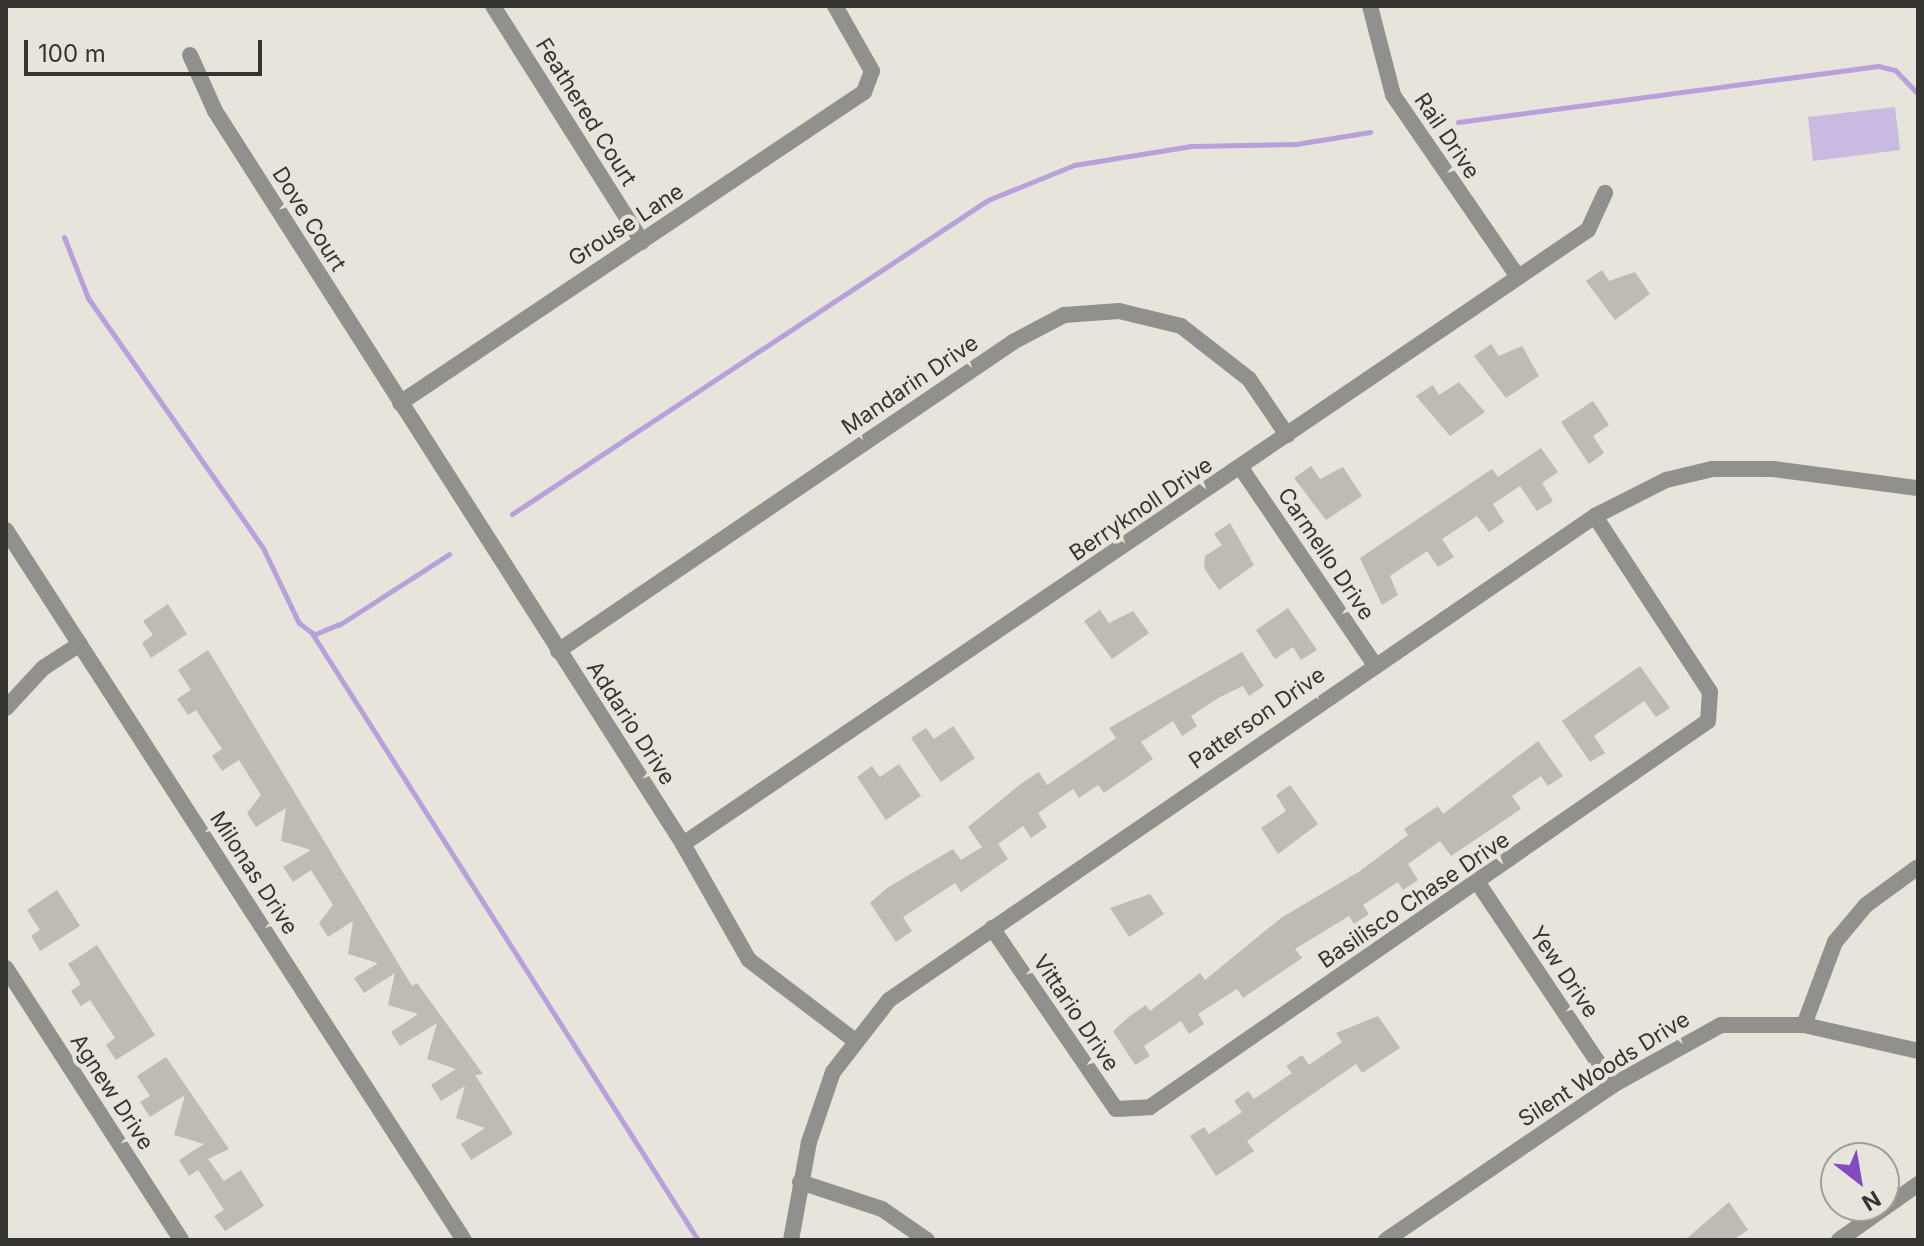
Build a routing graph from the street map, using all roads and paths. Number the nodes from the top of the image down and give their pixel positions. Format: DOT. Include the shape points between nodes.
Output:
graph roads {
  1 [pos="493,6"];
  2 [pos="835,6"];
  3 [pos="1370,6"];
  4 [pos="190,55"];
  5 [pos="1605,193"];
  6 [pos="642,242"];
  7 [pos="1518,277"];
  8 [pos="400,403"];
  9 [pos="1287,435"];
  10 [pos="1241,468"];
  11 [pos="1918,488"];
  12 [pos="1595,516"];
  13 [pos="6,530"];
  14 [pos="80,644"];
  15 [pos="558,651"];
  16 [pos="1374,664"];
  17 [pos="6,708"];
  18 [pos="683,844"];
  19 [pos="1918,867"];
  20 [pos="1478,883"];
  21 [pos="992,928"];
  22 [pos="6,968"];
  23 [pos="1804,1025"];
  24 [pos="854,1040"];
  25 [pos="1918,1051"];
  26 [pos="1613,1085"];
  27 [pos="1130,1113"];
  28 [pos="800,1182"];
  29 [pos="1918,1184"];
  30 [pos="181,1240"];
  31 [pos="464,1240"];
  32 [pos="791,1240"];
  33 [pos="927,1240"];
  34 [pos="1386,1240"];
  35 [pos="1839,1240"];
  1 -- 6 [label="street, Feathered Court"];
  2 -- 6 [label="street, Grouse Lane" via="872,79 853,100"];
  3 -- 7 [label="street, Rail Drive" via="1393,95"];
  4 -- 8 [label="street, Dove Court" via="215,111"];
  5 -- 7 [label="street, Berryknoll Drive" via="1588,230"];
  6 -- 8 [label="street, Grouse Lane"];
  7 -- 9 [label="street, Berryknoll Drive"];
  8 -- 15 [label="street, Addario Drive"];
  9 -- 10 [label="street, Berryknoll Drive"];
  9 -- 15 [label="street, Mandarin Drive" via="1249,379 1181,326 1119,311 1064,315 1013,342"];
  10 -- 16 [label="street, Carmello Drive"];
  10 -- 18 [label="street, Berryknoll Drive"];
  11 -- 12 [label="street, Patterson Drive" via="1773,469 1712,469 1666,480"];
  12 -- 16 [label="street, Patterson Drive"];
  12 -- 20 [label="street, Basilisco Chase Drive" via="1710,692 1714,712 1701,729"];
  13 -- 14 [label="street, Milonas Drive"];
  14 -- 17 [label="street" via="43,668"];
  14 -- 31 [label="street, Milonas Drive"];
  15 -- 18 [label="street, Addario Drive"];
  16 -- 21 [label="street, Patterson Drive"];
  18 -- 24 [label="street, Addario Drive" via="749,960"];
  19 -- 23 [label="street" via="1866,905 1835,942"];
  20 -- 26 [label="street, Yew Drive"];
  20 -- 27 [label="street, Basilisco Chase Drive" via="1150,1107"];
  21 -- 24 [label="street, Patterson Drive" via="897,993"];
  21 -- 27 [label="street, Vittario Drive" via="1105,1095"];
  22 -- 30 [label="street, Agnew Drive"];
  23 -- 25 [label="street, Silent Woods Drive"];
  23 -- 26 [label="street, Silent Woods Drive" via="1721,1025"];
  24 -- 28 [label="street, Patterson Drive" via="819,1108"];
  26 -- 34 [label="street, Silent Woods Drive"];
  28 -- 32 [label="street, Patterson Drive"];
  28 -- 33 [label="street" via="882,1209"];
  29 -- 35 [label="street"];
}
